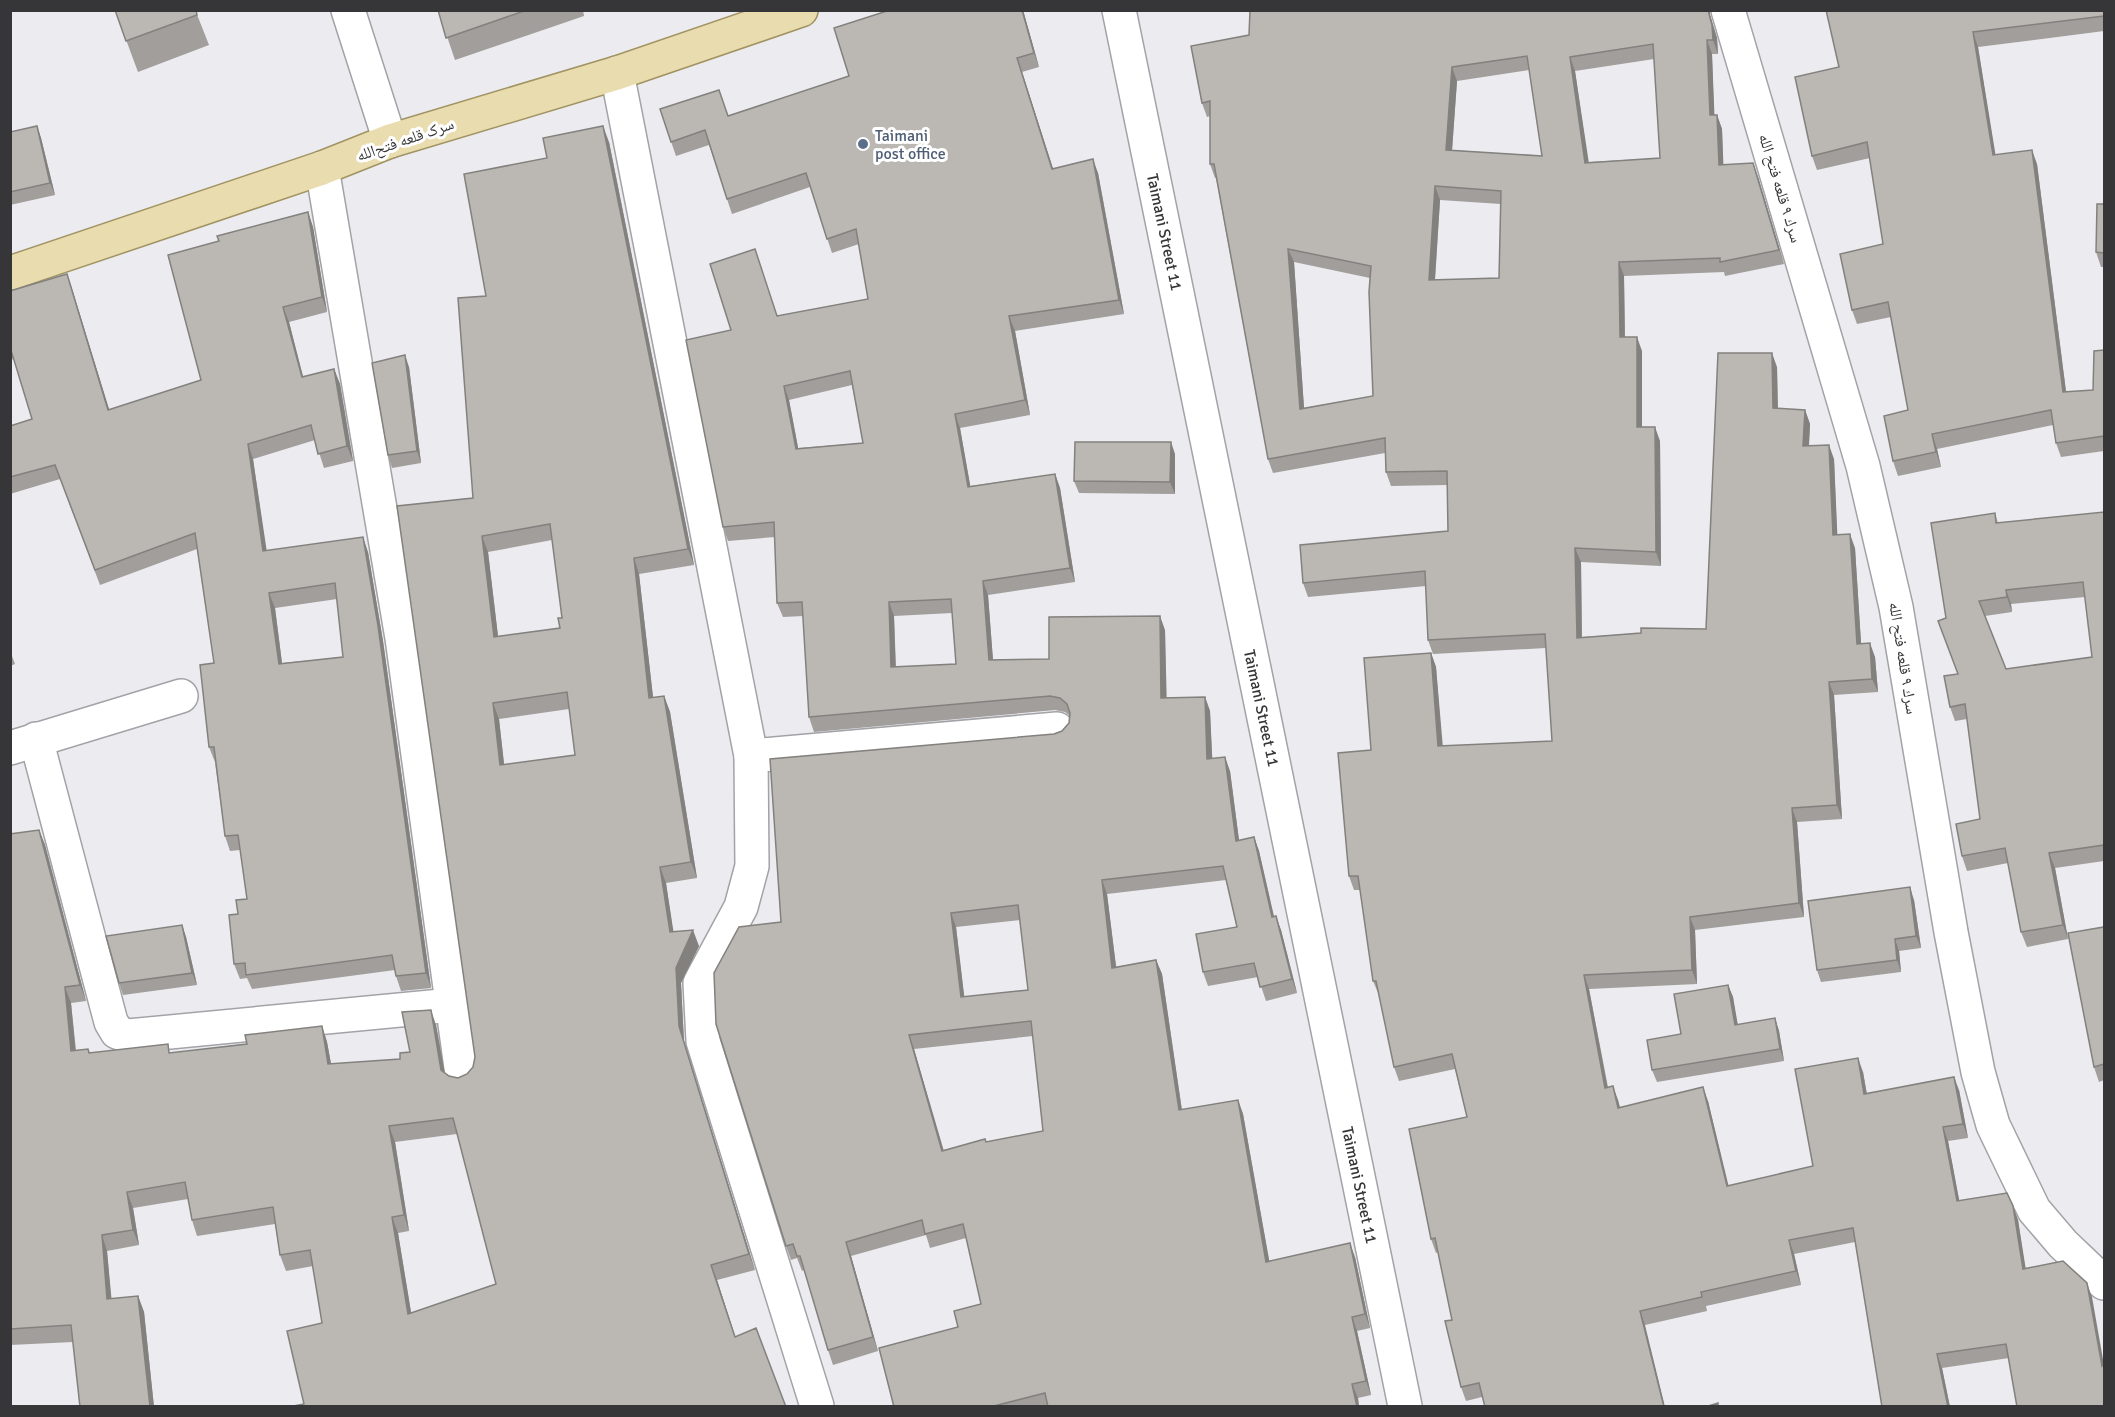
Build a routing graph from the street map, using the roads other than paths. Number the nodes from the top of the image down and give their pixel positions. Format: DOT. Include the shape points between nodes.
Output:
graph roads {
  1 [pos="348,10"];
  2 [pos="801,10"];
  3 [pos="1119,10"];
  4 [pos="1728,10"];
  5 [pos="617,74"];
  6 [pos="390,141"];
  7 [pos="322,168"];
  8 [pos="10,273"];
  9 [pos="181,696"];
  10 [pos="1057,729"];
  11 [pos="23,743"];
  12 [pos="752,756"];
  13 [pos="452,1005"];
  14 [pos="462,1075"];
  15 [pos="2104,1283"];
  16 [pos="817,1407"];
  17 [pos="1406,1407"];
  1 -- 6 [label="street"];
  2 -- 5 [label="main road, سرک قلعه فتح‌الله"];
  3 -- 17 [label="street, Taimani Street 11"];
  4 -- 15 [label="street, سرك ٩ قلعه فتح الله" via="1860,454 1881,538 1951,933 1978,1072 1993,1125 2034,1210"];
  5 -- 6 [label="main road, سرک قلعه فتح‌الله"];
  5 -- 12 [label="street"];
  6 -- 7 [label="main road, سرک قلعه فتح‌الله"];
  7 -- 8 [label="main road, سرک قلعه فتح‌الله"];
  7 -- 13 [label="street" via="402,638"];
  9 -- 11 [label="street"];
  10 -- 12 [label="street"];
  11 -- 13 [label="street" via="117,1032 128,1036"];
  12 -- 16 [label="street" via="752,866 741,907 700,983 703,1041"];
  13 -- 14 [label="street"];
}
